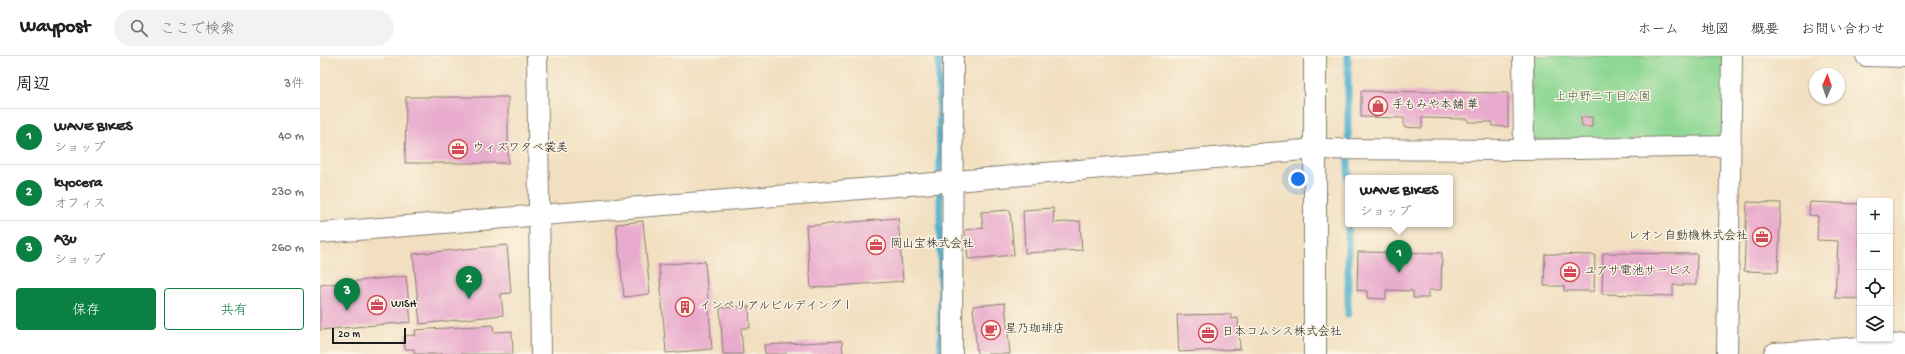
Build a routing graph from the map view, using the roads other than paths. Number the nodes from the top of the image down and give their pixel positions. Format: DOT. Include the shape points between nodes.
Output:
graph roads {
  1 [pos="537,56"];
  2 [pos="953,56"];
  3 [pos="1315,56"];
  4 [pos="1523,56"];
  5 [pos="1732,56"];
  6 [pos="1866,56"];
  7 [pos="1905,57"];
  8 [pos="1730,146"];
  9 [pos="1315,149"];
  10 [pos="1524,150"];
  11 [pos="944,182"];
  12 [pos="539,216"];
  13 [pos="320,234"];
  14 [pos="1905,346"];
  15 [pos="541,354"];
  16 [pos="952,354"];
  17 [pos="1314,354"];
  18 [pos="1727,354"];
  19 [pos="1775,354"];
  1 -- 12 [label="street"];
  2 -- 11 [label="street"];
  3 -- 9 [label="street"];
  4 -- 10 [label="street"];
  5 -- 8 [label="street"];
  6 -- 7 [label="street"];
  8 -- 10 [label="street"];
  8 -- 18 [label="street"];
  9 -- 10 [label="street"];
  9 -- 11 [label="street"];
  9 -- 17 [label="street"];
  11 -- 12 [label="street"];
  11 -- 16 [label="street"];
  12 -- 13 [label="street"];
  12 -- 15 [label="street"];
  14 -- 19 [label="street"];
}
